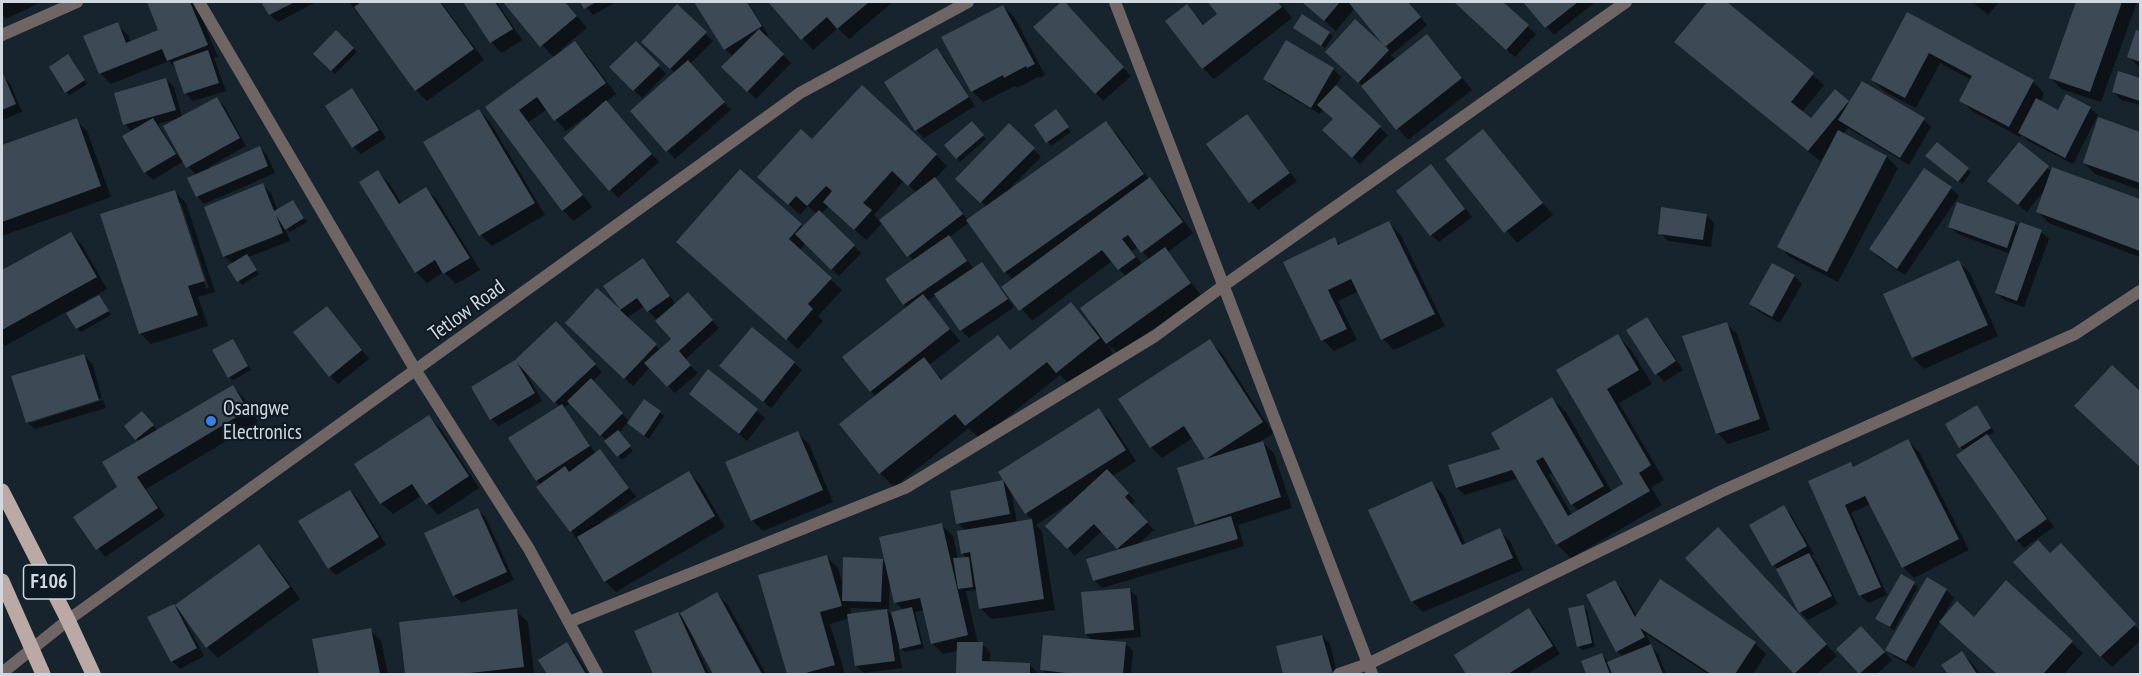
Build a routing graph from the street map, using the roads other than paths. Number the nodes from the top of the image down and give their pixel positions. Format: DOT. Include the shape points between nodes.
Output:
graph roads {
  1 [pos="77,2"];
  2 [pos="199,2"];
  3 [pos="968,2"];
  4 [pos="1115,2"];
  5 [pos="1626,2"];
  6 [pos="2,35"];
  7 [pos="1223,286"];
  8 [pos="2140,291"];
  9 [pos="416,371"];
  10 [pos="2,491"];
  11 [pos="2,581"];
  12 [pos="68,620"];
  13 [pos="569,622"];
  14 [pos="33,648"];
  15 [pos="1370,670"];
  16 [pos="2,673"];
  17 [pos="43,675"];
  18 [pos="93,675"];
  19 [pos="597,675"];
  20 [pos="1339,675"];
  1 -- 6 [label="street"];
  2 -- 9 [label="street"];
  3 -- 9 [label="street, Tetlow Road" via="800,93"];
  4 -- 7 [label="street"];
  5 -- 7 [label="street"];
  7 -- 13 [label="street" via="1155,336 905,488"];
  7 -- 15 [label="street"];
  8 -- 15 [label="street" via="2075,334 1722,491"];
  9 -- 12 [label="street, Tetlow Road"];
  9 -- 13 [label="street" via="529,549"];
  10 -- 12 [label="main road, F106"];
  11 -- 14 [label="main road, F106"];
  12 -- 14 [label="street, Tetlow Road"];
  12 -- 18 [label="main road, F106"];
  13 -- 19 [label="street"];
  14 -- 16 [label="street, Tetlow Road"];
  14 -- 17 [label="main road, F106"];
  15 -- 20 [label="street"];
}
